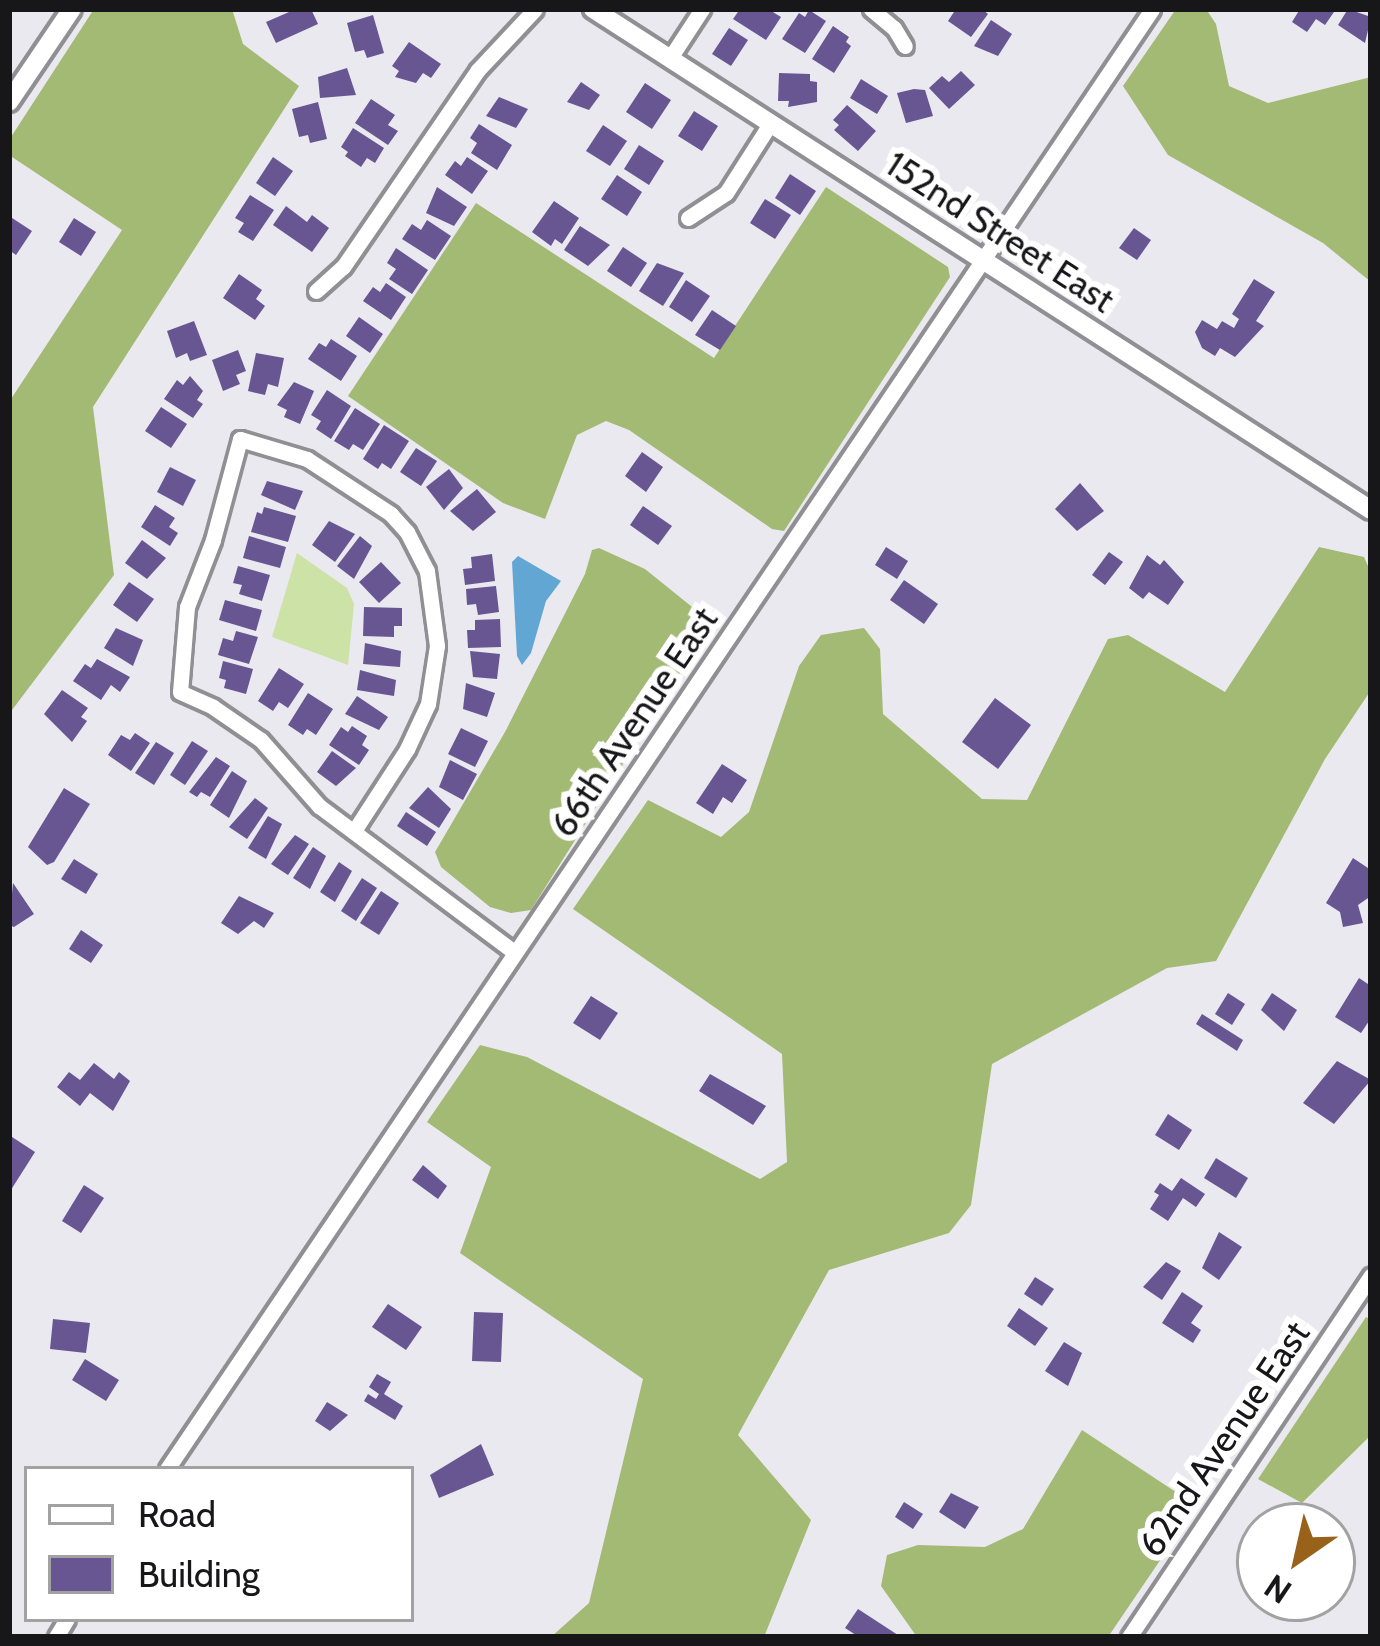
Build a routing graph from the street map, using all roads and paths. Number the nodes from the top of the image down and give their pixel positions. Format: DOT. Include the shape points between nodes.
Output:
graph roads {
  1 [pos="72,9"];
  2 [pos="535,9"];
  3 [pos="593,9"];
  4 [pos="702,9"];
  5 [pos="871,9"];
  6 [pos="1152,9"];
  7 [pos="905,46"];
  8 [pos="670,58"];
  9 [pos="9,102"];
  10 [pos="770,124"];
  11 [pos="688,218"];
  12 [pos="982,260"];
  13 [pos="316,291"];
  14 [pos="1371,510"];
  15 [pos="354,831"];
  16 [pos="514,952"];
  17 [pos="1371,1276"];
  18 [pos="169,1466"];
  19 [pos="1129,1637"];
  1 -- 9 [label="street"];
  2 -- 13 [label="street" via="478,70 343,267"];
  3 -- 8 [label="street, 152nd Street East"];
  4 -- 8 [label="street"];
  5 -- 7 [label="street"];
  6 -- 12 [label="street, 66th Avenue East"];
  8 -- 10 [label="street, 152nd Street East"];
  10 -- 11 [label="street" via="726,193"];
  10 -- 12 [label="street, 152nd Street East"];
  12 -- 14 [label="street, 152nd Street East"];
  12 -- 16 [label="street, 66th Avenue East"];
  15 -- 15 [label="street" via="428,704 437,646 427,571 391,514 307,459 240,439 187,607 180,692 261,740 292,781"];
  15 -- 16 [label="street"];
  16 -- 18 [label="street, 66th Avenue East"];
  17 -- 19 [label="street, 62nd Avenue East"];
}
